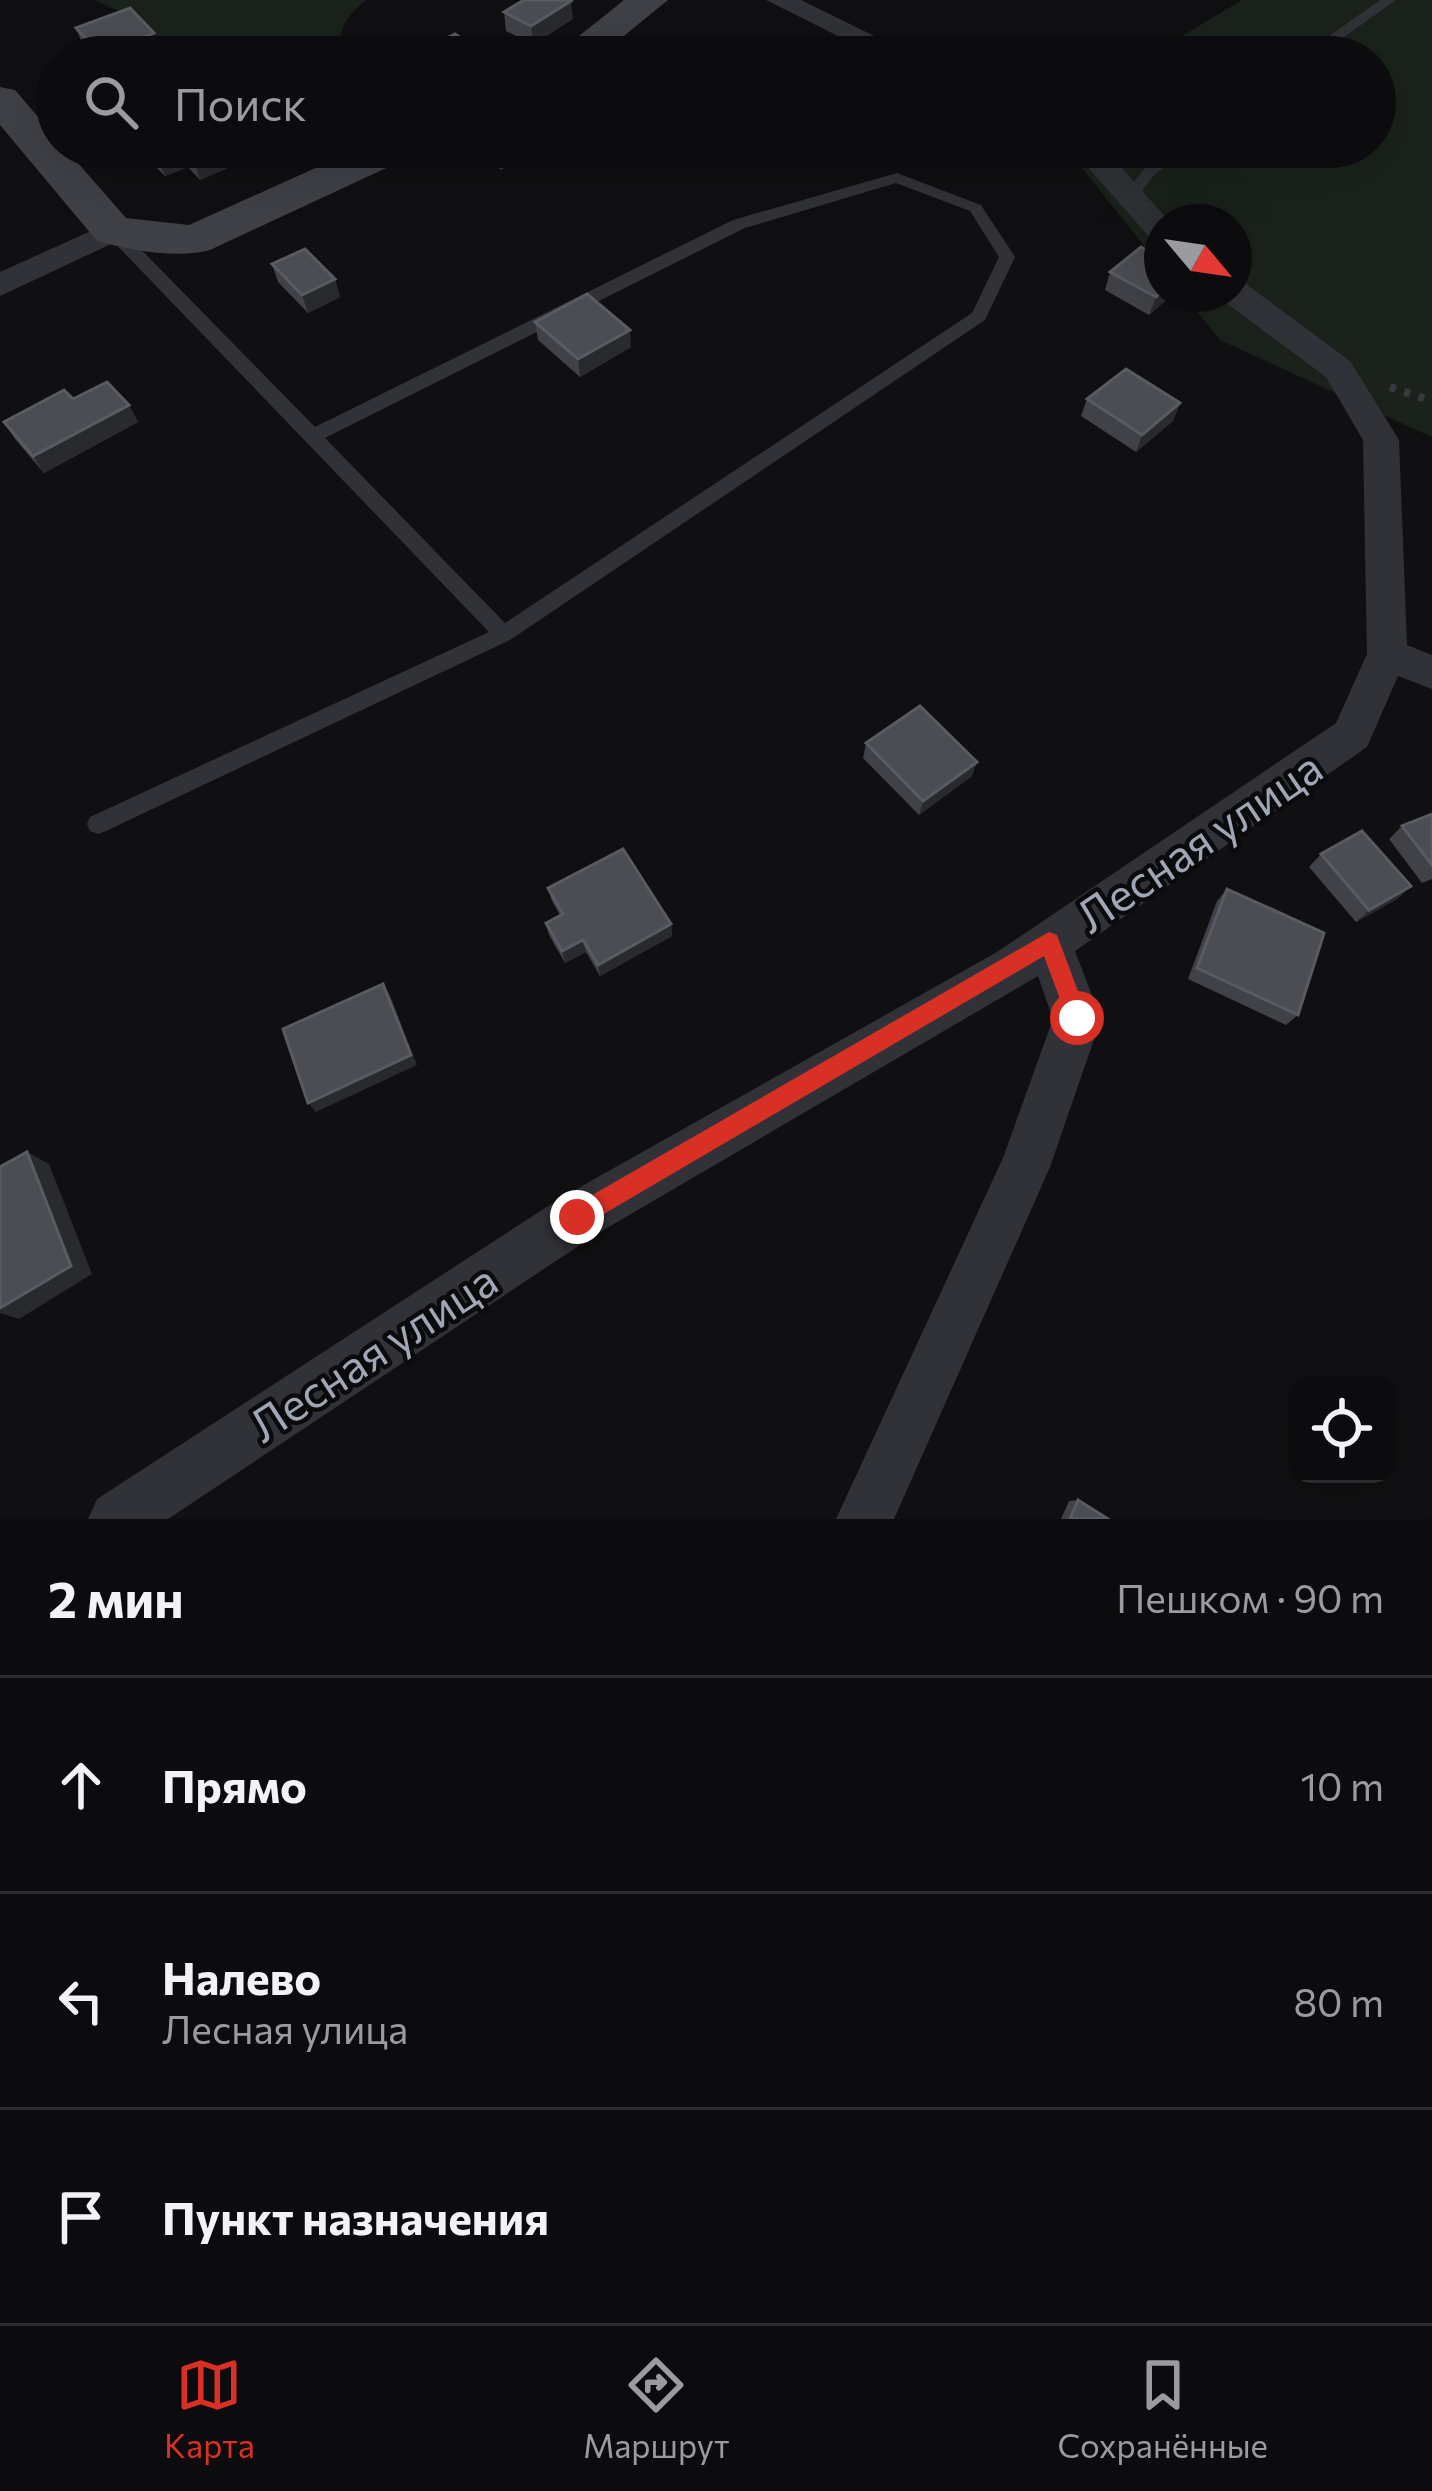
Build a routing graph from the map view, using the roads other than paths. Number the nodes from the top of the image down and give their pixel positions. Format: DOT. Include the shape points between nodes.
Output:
graph roads {
  1 [pos="649,0"];
  2 [pos="779,0"];
  3 [pos="1389,0"];
  4 [pos="601,36"];
  5 [pos="857,36"];
  6 [pos="1337,36"];
  7 [pos="0,99"];
  8 [pos="36,141"];
  9 [pos="59,168"];
  10 [pos="351,168"];
  11 [pos="1111,168"];
  12 [pos="1154,168"];
  13 [pos="1129,199"];
  14 [pos="1144,214"];
  15 [pos="113,231"];
  16 [pos="0,285"];
  17 [pos="1252,305"];
  18 [pos="314,436"];
  19 [pos="503,634"];
  20 [pos="1387,654"];
  21 [pos="1432,672"];
  22 [pos="98,824"];
  23 [pos="1049,942"];
  24 [pos="117,1519"];
  25 [pos="865,1519"];
  1 -- 4 [label="street"];
  2 -- 5 [label="street"];
  3 -- 6 [label="lane"];
  7 -- 8 [label="street"];
  9 -- 15 [label="street"];
  10 -- 15 [label="street" via="194,240"];
  11 -- 13 [label="street"];
  12 -- 13 [label="lane"];
  13 -- 14 [label="street"];
  15 -- 16 [label="street"];
  15 -- 18 [label="lane"];
  17 -- 20 [label="street, Лесная улица" via="1338,369 1381,440"];
  18 -- 19 [label="lane"];
  18 -- 19 [label="lane" via="739,224 897,178 976,208 1007,257 979,316"];
  19 -- 22 [label="lane"];
  20 -- 21 [label="street"];
  20 -- 23 [label="street, Лесная улица" via="1352,735"];
  23 -- 24 [label="street, Лесная улица" via="577,1217"];
  23 -- 25 [label="street" via="1077,1018 1025,1167"];
}
